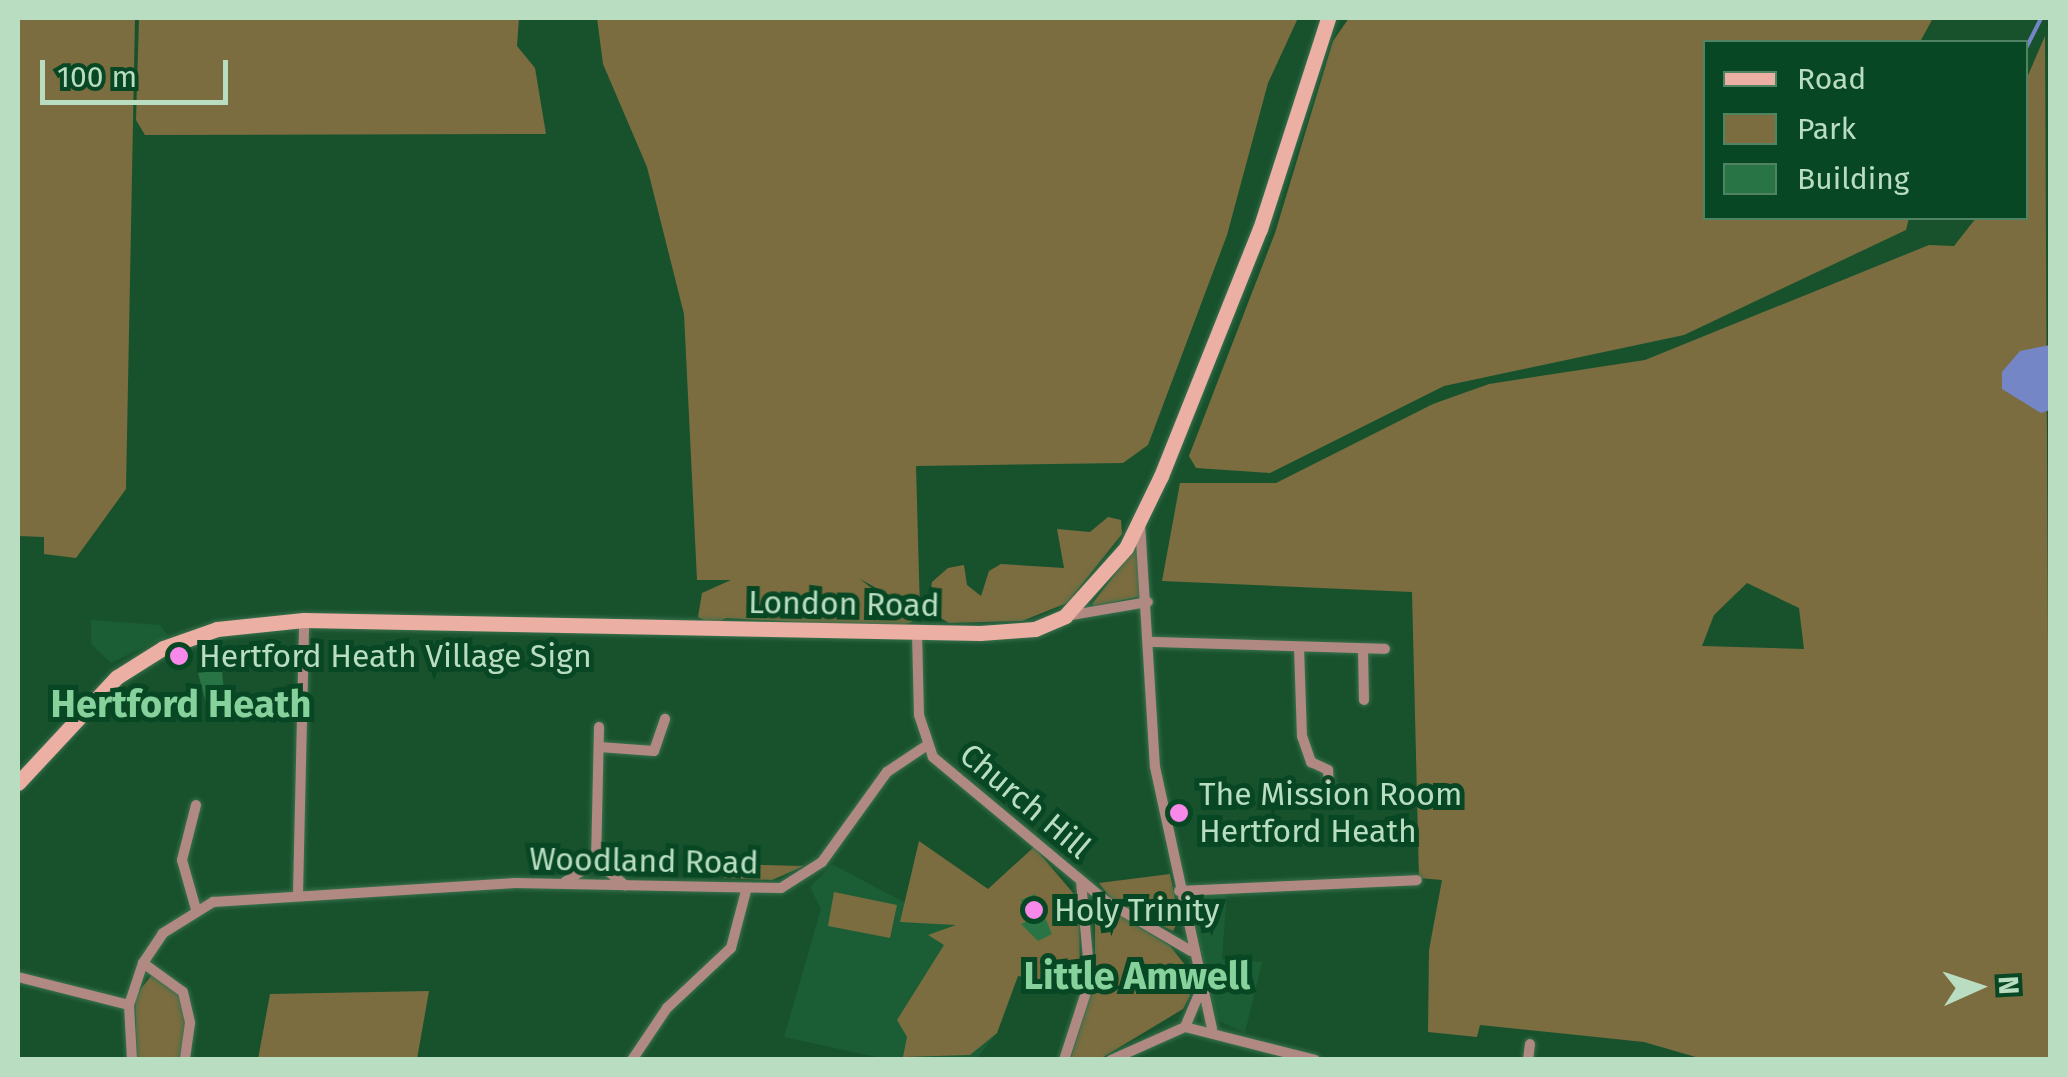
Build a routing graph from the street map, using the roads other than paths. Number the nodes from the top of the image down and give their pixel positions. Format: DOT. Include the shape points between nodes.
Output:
graph roads {
  1 [pos="1328,18"];
  2 [pos="1140,524"];
  3 [pos="1148,602"];
  4 [pos="1065,616"];
  5 [pos="304,620"];
  6 [pos="917,633"];
  7 [pos="1152,642"];
  8 [pos="1299,646"];
  9 [pos="1363,649"];
  10 [pos="1385,649"];
  11 [pos="1364,700"];
  12 [pos="666,719"];
  13 [pos="599,728"];
  14 [pos="599,746"];
  15 [pos="926,746"];
  16 [pos="18,783"];
  17 [pos="1330,786"];
  18 [pos="196,805"];
  19 [pos="596,861"];
  20 [pos="1416,880"];
  21 [pos="1081,882"];
  22 [pos="564,883"];
  23 [pos="625,886"];
  24 [pos="746,890"];
  25 [pos="1179,891"];
  26 [pos="298,894"];
  27 [pos="196,908"];
  28 [pos="1191,951"];
  29 [pos="143,964"];
  30 [pos="18,977"];
  31 [pos="1200,991"];
  32 [pos="129,1006"];
  33 [pos="1185,1028"];
  34 [pos="1212,1030"];
  35 [pos="1530,1044"];
  36 [pos="132,1060"];
  37 [pos="186,1060"];
  38 [pos="632,1060"];
  39 [pos="1064,1060"];
  40 [pos="1111,1060"];
  41 [pos="1314,1060"];
  42 [pos="1528,1060"];
  1 -- 2 [label="main road, London Road" via="1260,229"];
  2 -- 3 [label="street"];
  2 -- 4 [label="main road, London Road" via="1110,571"];
  3 -- 4 [label="street"];
  3 -- 7 [label="street"];
  4 -- 6 [label="main road, London Road" via="1019,631"];
  5 -- 6 [label="main road, London Road"];
  5 -- 16 [label="main road, London Road" via="217,629 149,655 96,694"];
  5 -- 26 [label="street"];
  6 -- 15 [label="street, Church Hill"];
  7 -- 8 [label="street"];
  7 -- 25 [label="street" via="1155,767"];
  8 -- 9 [label="street"];
  8 -- 17 [label="street" via="1302,736 1310,762 1328,770"];
  9 -- 10 [label="street"];
  9 -- 11 [label="street"];
  12 -- 14 [label="street" via="662,744 649,753"];
  13 -- 14 [label="street"];
  14 -- 19 [label="street"];
  15 -- 21 [label="street, Church Hill"];
  15 -- 24 [label="street, Woodland Road" via="887,772 804,878"];
  18 -- 27 [label="street" via="182,860"];
  19 -- 22 [label="street"];
  19 -- 23 [label="street"];
  20 -- 25 [label="street"];
  21 -- 28 [label="street, Church Hill"];
  21 -- 39 [label="street" via="1090,980"];
  22 -- 23 [label="street, Woodland Road"];
  22 -- 26 [label="street, Woodland Road"];
  23 -- 24 [label="street, Woodland Road"];
  24 -- 38 [label="street" via="731,948 667,1008"];
  25 -- 28 [label="street"];
  26 -- 27 [label="street, Woodland Road"];
  27 -- 29 [label="street" via="164,933"];
  28 -- 31 [label="street"];
  29 -- 32 [label="street"];
  29 -- 37 [label="street" via="183,992 190,1023"];
  30 -- 32 [label="street"];
  31 -- 33 [label="street"];
  31 -- 34 [label="street"];
  32 -- 36 [label="street"];
  33 -- 34 [label="street"];
  33 -- 40 [label="street"];
  34 -- 41 [label="street"];
  35 -- 42 [label="street"];
}
